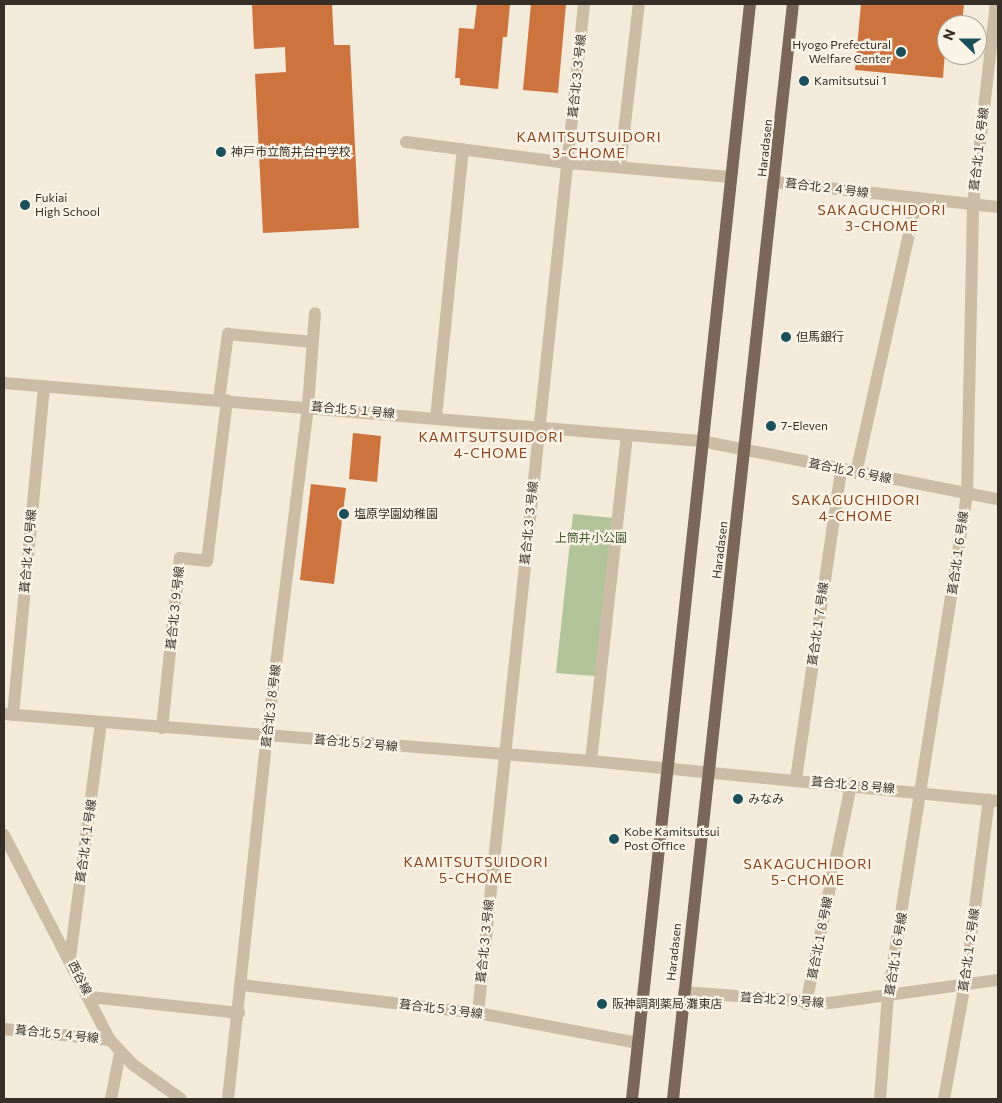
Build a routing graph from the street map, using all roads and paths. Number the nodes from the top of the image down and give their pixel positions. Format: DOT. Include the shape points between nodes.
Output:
graph roads {
  1 [pos="584,4"];
  2 [pos="639,4"];
  3 [pos="750,4"];
  4 [pos="793,4"];
  5 [pos="996,4"];
  6 [pos="406,142"];
  7 [pos="463,149"];
  8 [pos="568,163"];
  9 [pos="620,167"];
  10 [pos="730,177"];
  11 [pos="776,182"];
  12 [pos="917,198"];
  13 [pos="973,205"];
  14 [pos="998,208"];
  15 [pos="315,313"];
  16 [pos="313,342"];
  17 [pos="4,383"];
  18 [pos="44,386"];
  19 [pos="223,400"];
  20 [pos="308,406"];
  21 [pos="436,418"];
  22 [pos="540,428"];
  23 [pos="627,436"];
  24 [pos="701,441"];
  25 [pos="745,450"];
  26 [pos="841,470"];
  27 [pos="856,473"];
  28 [pos="967,495"];
  29 [pos="998,499"];
  30 [pos="8,715"];
  31 [pos="101,723"];
  32 [pos="162,728"];
  33 [pos="267,736"];
  34 [pos="503,755"];
  35 [pos="591,761"];
  36 [pos="667,768"];
  37 [pos="708,772"];
  38 [pos="796,779"];
  39 [pos="851,784"];
  40 [pos="923,791"];
  41 [pos="994,801"];
  42 [pos="4,835"];
  43 [pos="70,958"];
  44 [pos="998,980"];
  45 [pos="965,984"];
  46 [pos="242,985"];
  47 [pos="684,992"];
  48 [pos="888,996"];
  49 [pos="90,997"];
  50 [pos="806,1004"];
  51 [pos="239,1012"];
  52 [pos="478,1013"];
  53 [pos="4,1028"];
  54 [pos="110,1040"];
  55 [pos="638,1043"];
  56 [pos="120,1053"];
  57 [pos="111,1099"];
  58 [pos="181,1099"];
  59 [pos="228,1099"];
  60 [pos="632,1099"];
  61 [pos="673,1099"];
  62 [pos="880,1099"];
  63 [pos="944,1099"];
  1 -- 8 [label="street, 葺合北３３号線"];
  2 -- 9 [label="street"];
  3 -- 10 [label="main road, Haradasen"];
  4 -- 11 [label="main road, Haradasen"];
  5 -- 13 [label="street, 葺合北１６号線"];
  6 -- 7 [label="street"];
  7 -- 8 [label="street"];
  7 -- 21 [label="street"];
  8 -- 9 [label="street"];
  8 -- 22 [label="street, 葺合北３３号線"];
  9 -- 10 [label="street"];
  10 -- 24 [label="main road, Haradasen"];
  11 -- 12 [label="street, 葺合北２４号線"];
  11 -- 25 [label="main road, Haradasen"];
  12 -- 13 [label="street, 葺合北２４号線"];
  12 -- 27 [label="street"];
  13 -- 14 [label="street, 葺合北２４号線"];
  13 -- 28 [label="street, 葺合北１６号線"];
  15 -- 16 [label="street, 葺合北３８号線"];
  16 -- 19 [label="street" via="228,334"];
  16 -- 20 [label="street, 葺合北３８号線"];
  17 -- 18 [label="street, 葺合北５１号線"];
  18 -- 19 [label="street, 葺合北５１号線"];
  18 -- 30 [label="street, 葺合北４０号線"];
  19 -- 20 [label="street, 葺合北５１号線"];
  19 -- 32 [label="street, 葺合北３９号線" via="208,561 180,558"];
  20 -- 21 [label="street, 葺合北５１号線"];
  20 -- 33 [label="street, 葺合北３８号線"];
  21 -- 22 [label="street, 葺合北５１号線"];
  22 -- 23 [label="street, 葺合北５１号線"];
  22 -- 34 [label="street, 葺合北３３号線"];
  23 -- 24 [label="street, 葺合北５１号線"];
  23 -- 35 [label="street"];
  24 -- 25 [label="street, 葺合北２６号線"];
  24 -- 36 [label="main road, Haradasen"];
  25 -- 26 [label="street, 葺合北２６号線"];
  25 -- 37 [label="main road, Haradasen"];
  26 -- 27 [label="street, 葺合北２６号線"];
  26 -- 38 [label="street, 葺合北１７号線"];
  27 -- 28 [label="street, 葺合北２６号線"];
  28 -- 29 [label="street, 葺合北２６号線"];
  28 -- 40 [label="street, 葺合北１６号線"];
  30 -- 31 [label="street, 葺合北５２号線"];
  31 -- 32 [label="street, 葺合北５２号線"];
  31 -- 43 [label="street, 葺合北４１号線"];
  32 -- 33 [label="street, 葺合北５２号線"];
  33 -- 34 [label="street, 葺合北５２号線"];
  33 -- 46 [label="street, 葺合北３８号線"];
  34 -- 35 [label="street, 葺合北５２号線"];
  34 -- 52 [label="street, 葺合北３３号線"];
  35 -- 36 [label="street, 葺合北５２号線"];
  36 -- 37 [label="street, 葺合北５２号線"];
  36 -- 55 [label="main road, Haradasen"];
  37 -- 38 [label="street, 葺合北２８号線"];
  37 -- 47 [label="main road, Haradasen"];
  38 -- 39 [label="street, 葺合北２８号線"];
  39 -- 40 [label="street, 葺合北２８号線"];
  39 -- 50 [label="street, 葺合北１８号線"];
  40 -- 41 [label="street, 葺合北２８号線"];
  40 -- 48 [label="street, 葺合北１６号線"];
  41 -- 45 [label="street, 葺合北１２号線"];
  42 -- 43 [label="street, 西谷線"];
  43 -- 49 [label="street, 西谷線"];
  44 -- 45 [label="street, 葺合北２９号線"];
  45 -- 48 [label="street, 葺合北２９号線"];
  45 -- 63 [label="street, 葺合北１２号線"];
  46 -- 51 [label="street, 葺合北３８号線"];
  46 -- 52 [label="street, 葺合北５３号線"];
  47 -- 50 [label="street, 葺合北２９号線"];
  47 -- 61 [label="main road, Haradasen"];
  48 -- 50 [label="street, 葺合北２９号線"];
  48 -- 62 [label="street, 葺合北１６号線"];
  49 -- 51 [label="street"];
  49 -- 54 [label="street, 西谷線"];
  51 -- 59 [label="street, 葺合北３８号線"];
  52 -- 55 [label="street, 葺合北５３号線"];
  53 -- 54 [label="street, 葺合北５４号線"];
  54 -- 56 [label="street, 西谷線"];
  55 -- 60 [label="main road, Haradasen"];
  56 -- 57 [label="street"];
  56 -- 58 [label="street, 西谷線"];
}
